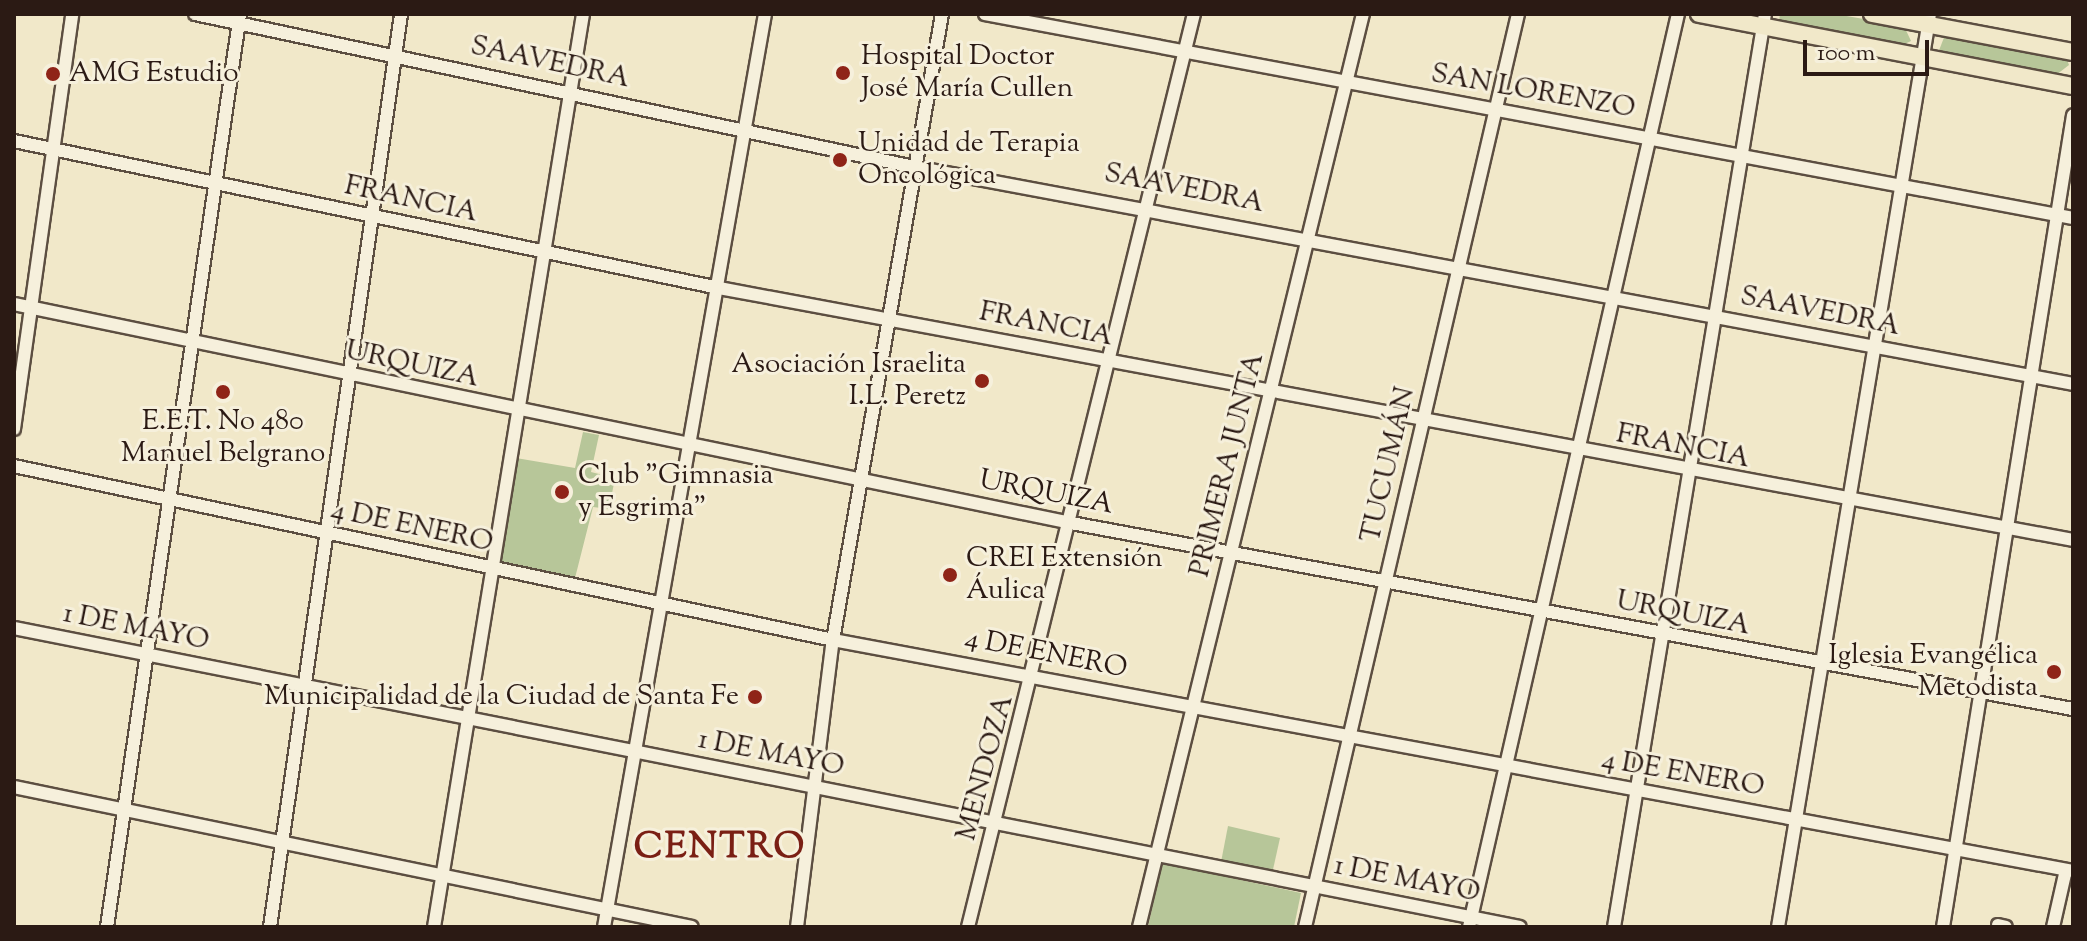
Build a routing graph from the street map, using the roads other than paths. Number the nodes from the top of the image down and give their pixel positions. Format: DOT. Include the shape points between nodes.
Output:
graph roads {
  1 [pos="72,14"];
  2 [pos="195,14"];
  3 [pos="401,14"];
  4 [pos="583,14"];
  5 [pos="765,14"];
  6 [pos="942,14"];
  7 [pos="985,14"];
  8 [pos="1194,14"];
  9 [pos="1363,14"];
  10 [pos="1518,14"];
  11 [pos="1678,14"];
  12 [pos="1699,14"];
  13 [pos="1872,14"];
  14 [pos="240,18"];
  15 [pos="1929,19"];
  16 [pos="1764,20"];
  17 [pos="2073,52"];
  18 [pos="1185,53"];
  19 [pos="395,55"];
  20 [pos="1922,57"];
  21 [pos="1346,83"];
  22 [pos="2073,86"];
  23 [pos="571,92"];
  24 [pos="1496,110"];
  25 [pos="2073,115"];
  26 [pos="745,130"];
  27 [pos="1648,138"];
  28 [pos="14,141"];
  29 [pos="54,150"];
  30 [pos="1743,154"];
  31 [pos="914,167"];
  32 [pos="215,185"];
  33 [pos="1899,186"];
  34 [pos="1148,206"];
  35 [pos="2056,215"];
  36 [pos="374,216"];
  37 [pos="2073,218"];
  38 [pos="1309,238"];
  39 [pos="544,253"];
  40 [pos="1461,267"];
  41 [pos="719,288"];
  42 [pos="1611,296"];
  43 [pos="14,304"];
  44 [pos="32,307"];
  45 [pos="1717,317"];
  46 [pos="887,320"];
  47 [pos="190,340"];
  48 [pos="1871,346"];
  49 [pos="1111,362"];
  50 [pos="353,376"];
  51 [pos="2029,376"];
  52 [pos="2073,384"];
  53 [pos="1271,391"];
  54 [pos="519,413"];
  55 [pos="1424,420"];
  56 [pos="14,429"];
  57 [pos="690,445"];
  58 [pos="1577,452"];
  59 [pos="14,466"];
  60 [pos="1692,474"];
  61 [pos="860,481"];
  62 [pos="167,500"];
  63 [pos="1845,503"];
  64 [pos="1071,523"];
  65 [pos="2005,528"];
  66 [pos="329,533"];
  67 [pos="2073,540"];
  68 [pos="1232,549"];
  69 [pos="496,570"];
  70 [pos="1387,582"];
  71 [pos="661,603"];
  72 [pos="1540,611"];
  73 [pos="14,628"];
  74 [pos="1664,635"];
  75 [pos="833,640"];
  76 [pos="144,653"];
  77 [pos="1819,665"];
  78 [pos="1036,675"];
  79 [pos="307,687"];
  80 [pos="1977,693"];
  81 [pos="1193,707"];
  82 [pos="2073,709"];
  83 [pos="469,720"];
  84 [pos="1352,736"];
  85 [pos="634,751"];
  86 [pos="1506,765"];
  87 [pos="815,786"];
  88 [pos="14,787"];
  89 [pos="1637,791"];
  90 [pos="124,809"];
  91 [pos="1795,818"];
  92 [pos="997,822"];
  93 [pos="281,842"];
  94 [pos="1954,849"];
  95 [pos="1157,853"];
  96 [pos="2069,870"];
  97 [pos="440,875"];
  98 [pos="1315,886"];
  99 [pos="607,909"];
  100 [pos="1470,922"];
  101 [pos="107,927"];
  102 [pos="270,927"];
  103 [pos="434,927"];
  104 [pos="604,927"];
  105 [pos="692,927"];
  106 [pos="797,927"];
  107 [pos="968,927"];
  108 [pos="1139,927"];
  109 [pos="1305,927"];
  110 [pos="1520,927"];
  111 [pos="1614,927"];
  112 [pos="1778,927"];
  113 [pos="1943,927"];
  114 [pos="2053,927"];
  1 -- 29 [label="street"];
  2 -- 14 [label="street, SAAVEDRA"];
  3 -- 19 [label="street"];
  4 -- 23 [label="street"];
  5 -- 26 [label="street"];
  6 -- 31 [label="street"];
  7 -- 18 [label="street, SAN LORENZO"];
  8 -- 18 [label="street, MENDOZA"];
  9 -- 21 [label="street, PRIMERA JUNTA"];
  10 -- 24 [label="street, TUCUMÁN"];
  11 -- 27 [label="street"];
  12 -- 16 [label="main road"];
  13 -- 15 [label="main road"];
  14 -- 19 [label="street, SAAVEDRA"];
  14 -- 32 [label="street"];
  15 -- 17 [label="main road"];
  15 -- 20 [label="street"];
  16 -- 20 [label="main road"];
  16 -- 30 [label="street"];
  18 -- 21 [label="street, SAN LORENZO"];
  18 -- 34 [label="street, MENDOZA"];
  19 -- 23 [label="street, SAAVEDRA"];
  19 -- 36 [label="street"];
  20 -- 22 [label="main road"];
  20 -- 33 [label="street"];
  21 -- 24 [label="street, SAN LORENZO"];
  21 -- 38 [label="street, PRIMERA JUNTA"];
  23 -- 26 [label="street, SAAVEDRA"];
  23 -- 39 [label="street"];
  24 -- 27 [label="street, SAN LORENZO"];
  24 -- 40 [label="street, TUCUMÁN"];
  25 -- 35 [label="street"];
  26 -- 31 [label="street, SAAVEDRA"];
  26 -- 41 [label="street"];
  27 -- 30 [label="street, SAN LORENZO"];
  27 -- 42 [label="street"];
  28 -- 29 [label="street, FRANCIA"];
  29 -- 32 [label="street, FRANCIA"];
  29 -- 44 [label="street"];
  30 -- 33 [label="street, SAN LORENZO"];
  30 -- 45 [label="street"];
  31 -- 34 [label="street, SAAVEDRA"];
  31 -- 46 [label="street"];
  32 -- 36 [label="street, FRANCIA"];
  32 -- 47 [label="street"];
  33 -- 35 [label="street, SAN LORENZO"];
  33 -- 48 [label="street"];
  34 -- 38 [label="street, SAAVEDRA"];
  34 -- 49 [label="street, MENDOZA"];
  35 -- 37 [label="street, SAN LORENZO"];
  35 -- 51 [label="street"];
  36 -- 39 [label="street, FRANCIA"];
  36 -- 50 [label="street"];
  38 -- 40 [label="street, SAAVEDRA"];
  38 -- 53 [label="street, PRIMERA JUNTA"];
  39 -- 41 [label="street, FRANCIA"];
  39 -- 54 [label="street"];
  40 -- 42 [label="street, SAAVEDRA"];
  40 -- 55 [label="street, TUCUMÁN"];
  41 -- 46 [label="street, FRANCIA"];
  41 -- 57 [label="street"];
  42 -- 45 [label="street, SAAVEDRA"];
  42 -- 58 [label="street"];
  43 -- 44 [label="street, URQUIZA"];
  44 -- 47 [label="street, URQUIZA"];
  44 -- 56 [label="street"];
  45 -- 48 [label="street, SAAVEDRA"];
  45 -- 60 [label="street"];
  46 -- 49 [label="street, FRANCIA"];
  46 -- 61 [label="street"];
  47 -- 50 [label="street, URQUIZA"];
  47 -- 62 [label="street"];
  48 -- 51 [label="street, SAAVEDRA"];
  48 -- 63 [label="street"];
  49 -- 53 [label="street, FRANCIA"];
  49 -- 64 [label="street, MENDOZA"];
  50 -- 54 [label="street, URQUIZA"];
  50 -- 66 [label="street"];
  51 -- 52 [label="street, SAAVEDRA"];
  51 -- 65 [label="street"];
  53 -- 55 [label="street, FRANCIA"];
  53 -- 68 [label="street, PRIMERA JUNTA"];
  54 -- 57 [label="street, URQUIZA"];
  54 -- 69 [label="street"];
  55 -- 58 [label="street, FRANCIA"];
  55 -- 70 [label="street, TUCUMÁN"];
  57 -- 61 [label="street, URQUIZA"];
  57 -- 71 [label="street"];
  58 -- 60 [label="street, FRANCIA"];
  58 -- 72 [label="street"];
  59 -- 62 [label="street, 4 DE ENERO"];
  60 -- 63 [label="street, FRANCIA"];
  60 -- 74 [label="street"];
  61 -- 64 [label="street, URQUIZA"];
  61 -- 75 [label="street"];
  62 -- 66 [label="street, 4 DE ENERO"];
  62 -- 76 [label="street"];
  63 -- 65 [label="street, FRANCIA"];
  63 -- 77 [label="street"];
  64 -- 68 [label="street, URQUIZA"];
  64 -- 78 [label="street, MENDOZA"];
  65 -- 67 [label="street, FRANCIA"];
  65 -- 80 [label="street"];
  66 -- 69 [label="street, 4 DE ENERO"];
  66 -- 79 [label="street"];
  68 -- 70 [label="street, URQUIZA"];
  68 -- 81 [label="street, PRIMERA JUNTA"];
  69 -- 71 [label="street, 4 DE ENERO"];
  69 -- 83 [label="street"];
  70 -- 72 [label="street, URQUIZA"];
  70 -- 84 [label="street, TUCUMÁN"];
  71 -- 75 [label="street, 4 DE ENERO"];
  71 -- 85 [label="street"];
  72 -- 74 [label="street, URQUIZA"];
  72 -- 86 [label="street"];
  73 -- 76 [label="street, 1 DE MAYO"];
  74 -- 77 [label="street, URQUIZA"];
  74 -- 89 [label="street"];
  75 -- 78 [label="street, 4 DE ENERO"];
  75 -- 87 [label="street"];
  76 -- 79 [label="street, 1 DE MAYO"];
  76 -- 90 [label="street"];
  77 -- 80 [label="street, URQUIZA"];
  77 -- 91 [label="street"];
  78 -- 81 [label="street, 4 DE ENERO"];
  78 -- 92 [label="street, MENDOZA"];
  79 -- 83 [label="street, 1 DE MAYO"];
  79 -- 93 [label="street"];
  80 -- 82 [label="street, URQUIZA"];
  80 -- 94 [label="street"];
  81 -- 84 [label="street, 4 DE ENERO"];
  81 -- 95 [label="street, PRIMERA JUNTA"];
  83 -- 85 [label="street, 1 DE MAYO"];
  83 -- 97 [label="street"];
  84 -- 86 [label="street, 4 DE ENERO"];
  84 -- 98 [label="street, TUCUMÁN"];
  85 -- 87 [label="street, 1 DE MAYO"];
  85 -- 99 [label="street"];
  86 -- 89 [label="street, 4 DE ENERO"];
  86 -- 100 [label="street"];
  87 -- 92 [label="street, 1 DE MAYO"];
  87 -- 106 [label="street"];
  88 -- 90 [label="street"];
  89 -- 91 [label="street, 4 DE ENERO"];
  89 -- 111 [label="street"];
  90 -- 93 [label="street"];
  90 -- 101 [label="street"];
  91 -- 94 [label="street, 4 DE ENERO"];
  91 -- 112 [label="street"];
  92 -- 95 [label="street, 1 DE MAYO"];
  92 -- 107 [label="street, MENDOZA"];
  93 -- 97 [label="street"];
  93 -- 102 [label="street"];
  94 -- 96 [label="street, 4 DE ENERO"];
  94 -- 113 [label="street"];
  95 -- 98 [label="street, 1 DE MAYO"];
  95 -- 108 [label="street, PRIMERA JUNTA"];
  96 -- 114 [label="street"];
  97 -- 99 [label="street"];
  97 -- 103 [label="street"];
  98 -- 100 [label="street, 1 DE MAYO"];
  98 -- 109 [label="street, TUCUMÁN"];
  99 -- 104 [label="street"];
  99 -- 105 [label="street"];
  100 -- 110 [label="street, 1 DE MAYO"];
}
